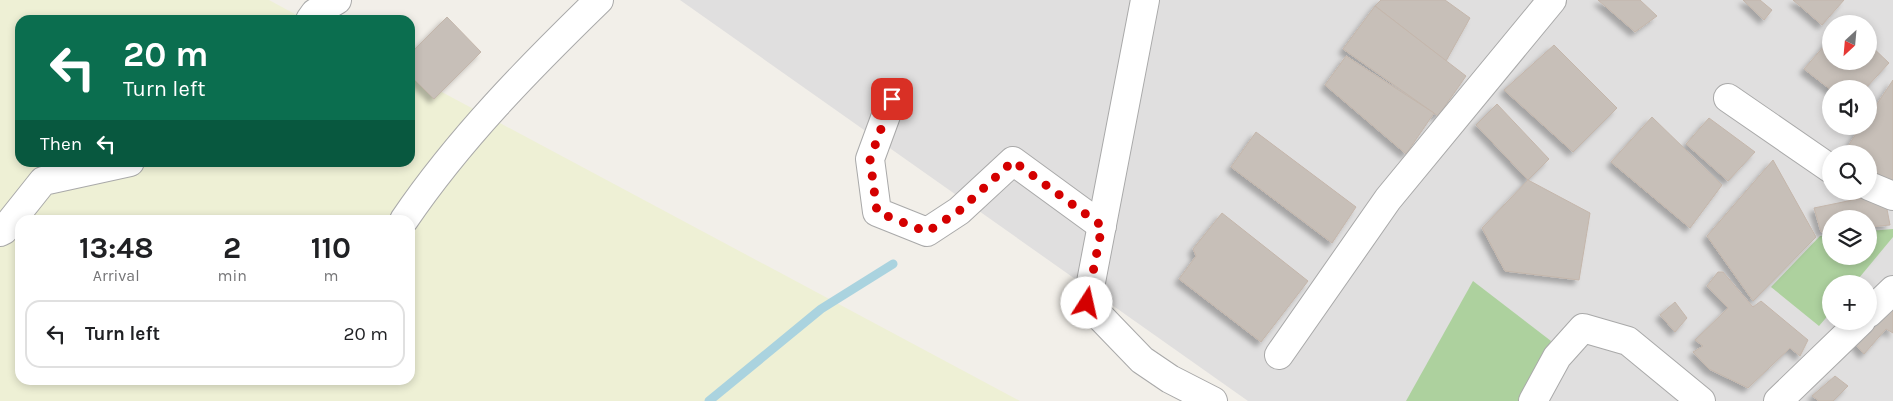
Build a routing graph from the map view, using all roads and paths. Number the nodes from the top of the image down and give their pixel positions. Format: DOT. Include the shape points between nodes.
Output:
graph roads {
  1 [pos="337,0"];
  2 [pos="599,0"];
  3 [pos="1145,0"];
  4 [pos="1552,0"];
  5 [pos="314,15"];
  6 [pos="1728,98"];
  7 [pos="892,99"];
  8 [pos="1822,163"];
  9 [pos="107,167"];
  10 [pos="1877,189"];
  11 [pos="1893,196"];
  12 [pos="16,215"];
  13 [pos="407,215"];
  14 [pos="15,216"];
  15 [pos="1102,226"];
  16 [pos="0,232"];
  17 [pos="1893,290"];
  18 [pos="1877,306"];
  19 [pos="1852,330"];
  20 [pos="1279,355"];
  21 [pos="1213,401"];
  22 [pos="1533,401"];
  23 [pos="1701,401"];
  24 [pos="1778,401"];
  1 -- 5 [label="street"];
  2 -- 13 [label="street" via="527,71 428,185"];
  3 -- 15 [label="street"];
  4 -- 20 [label="street" via="1388,199"];
  6 -- 8 [label="street"];
  7 -- 15 [label="street" via="870,159 877,212 927,232 959,211 1013,161"];
  9 -- 12 [label="street" via="43,181"];
  10 -- 11 [label="street"];
  14 -- 16 [label="street"];
  15 -- 21 [label="street" via="1087,303 1142,360"];
  17 -- 18 [label="street"];
  19 -- 24 [label="street"];
  22 -- 23 [label="street" via="1557,357 1583,328 1628,341"];
}
